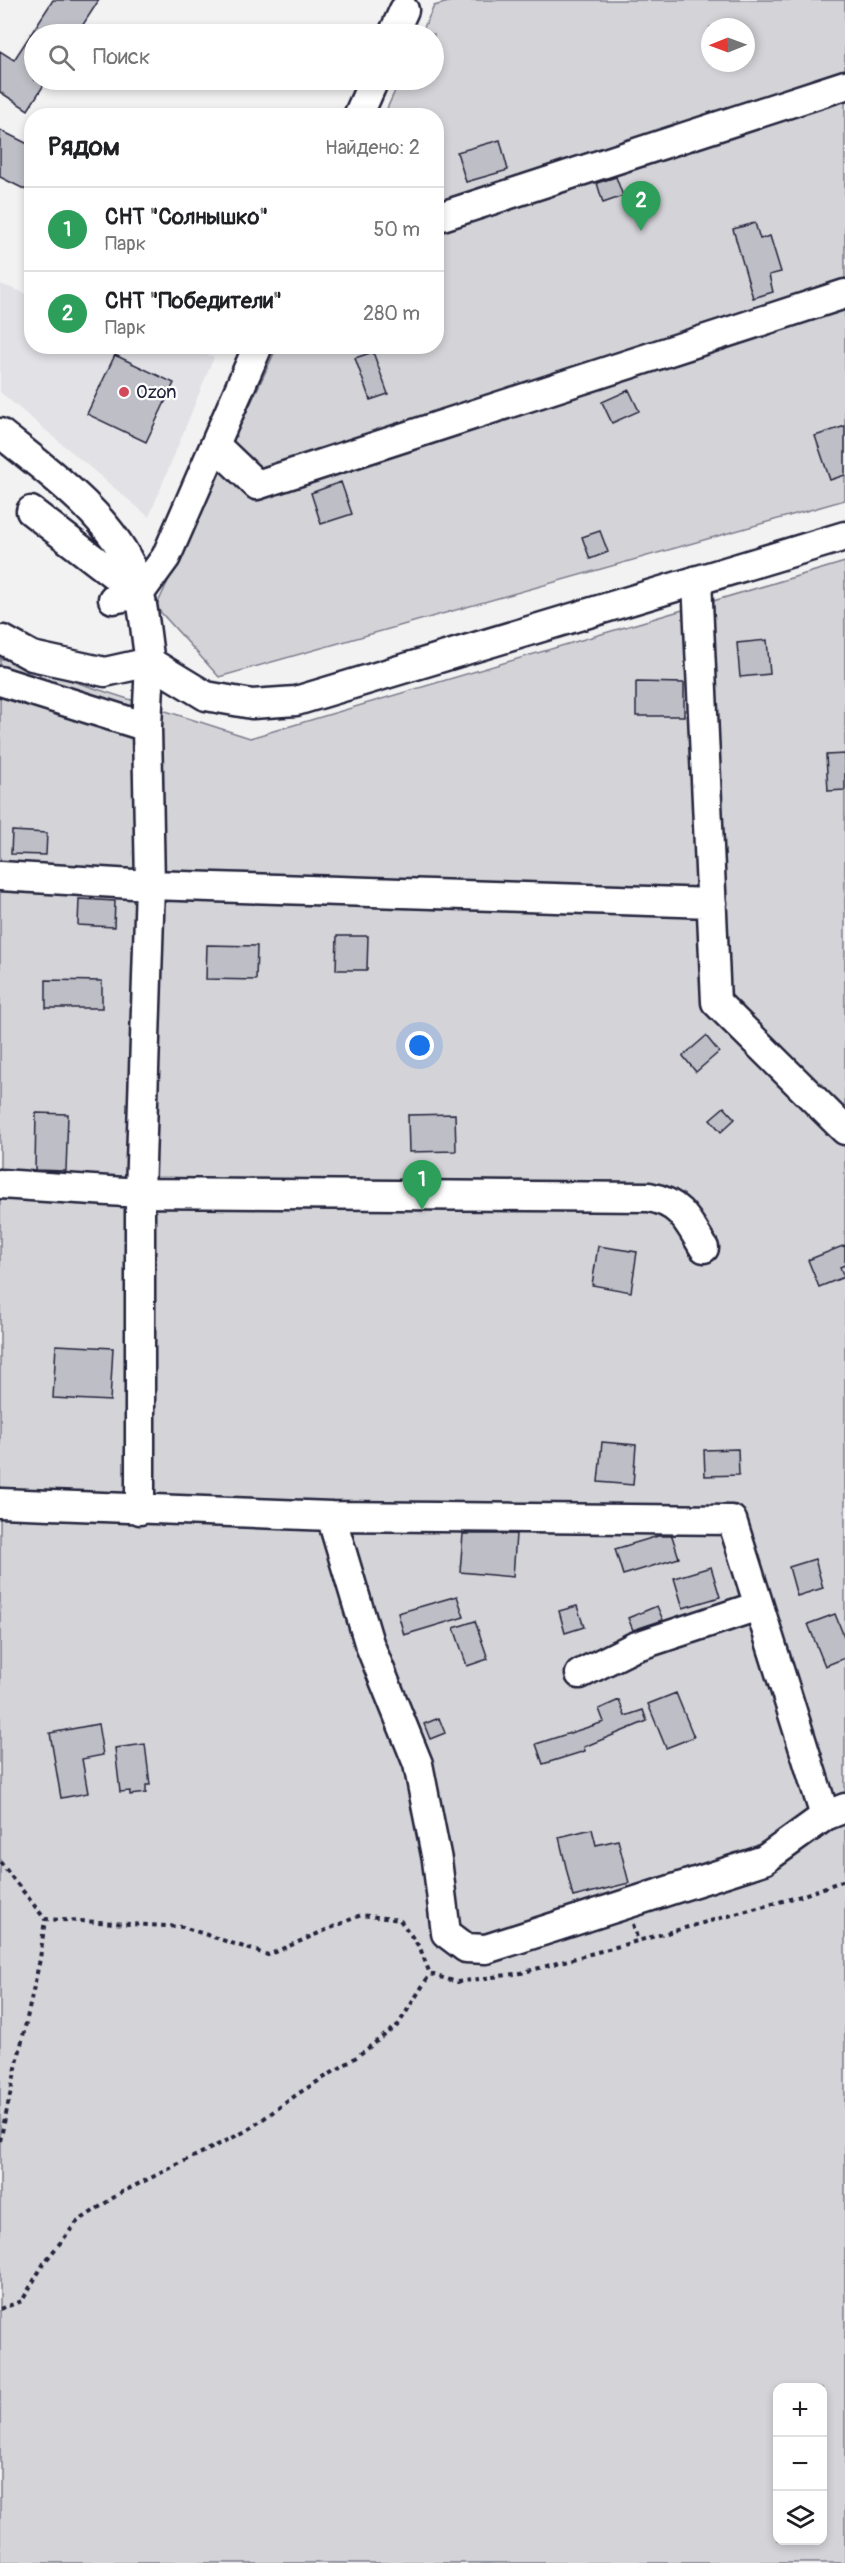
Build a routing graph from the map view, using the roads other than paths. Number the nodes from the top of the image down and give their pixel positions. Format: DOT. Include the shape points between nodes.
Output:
graph roads {
  1 [pos="845,85"];
  2 [pos="370,90"];
  3 [pos="362,108"];
  4 [pos="444,215"];
  5 [pos="845,294"];
  6 [pos="255,354"];
  7 [pos="0,433"];
  8 [pos="215,445"];
  9 [pos="31,511"];
  10 [pos="845,536"];
  11 [pos="697,580"];
  12 [pos="126,597"];
  13 [pos="3,640"];
  14 [pos="150,662"];
  15 [pos="0,681"];
  16 [pos="147,727"];
  17 [pos="0,876"];
  18 [pos="150,885"];
  19 [pos="712,903"];
  20 [pos="845,1130"];
  21 [pos="0,1184"];
  22 [pos="140,1193"];
  23 [pos="704,1248"];
  24 [pos="0,1503"];
  25 [pos="141,1510"];
  26 [pos="332,1516"];
  27 [pos="758,1606"];
  28 [pos="580,1674"];
  29 [pos="835,1812"];
  1 -- 4 [label="street"];
  2 -- 3 [label="street"];
  5 -- 8 [label="street" via="257,485"];
  6 -- 8 [label="street"];
  7 -- 12 [label="street" via="74,496 119,542 134,573"];
  8 -- 12 [label="street" via="166,557"];
  9 -- 12 [label="street"];
  10 -- 11 [label="street"];
  11 -- 14 [label="street" via="296,701 252,704 206,696"];
  11 -- 19 [label="street"];
  12 -- 14 [label="street"];
  13 -- 14 [label="street" via="32,656 105,672"];
  14 -- 16 [label="street"];
  15 -- 16 [label="street"];
  16 -- 18 [label="street"];
  17 -- 18 [label="street"];
  18 -- 19 [label="street"];
  18 -- 22 [label="street"];
  19 -- 20 [label="street" via="716,1002"];
  21 -- 22 [label="street"];
  22 -- 23 [label="street" via="649,1197 664,1200 680,1210"];
  22 -- 25 [label="street"];
  24 -- 25 [label="street"];
  25 -- 26 [label="street"];
  26 -- 27 [label="street" via="732,1520"];
  26 -- 29 [label="street" via="369,1643 418,1764 437,1860 446,1933 466,1948 486,1949 764,1860"];
  27 -- 28 [label="street" via="634,1647"];
  27 -- 29 [label="street"];
}
